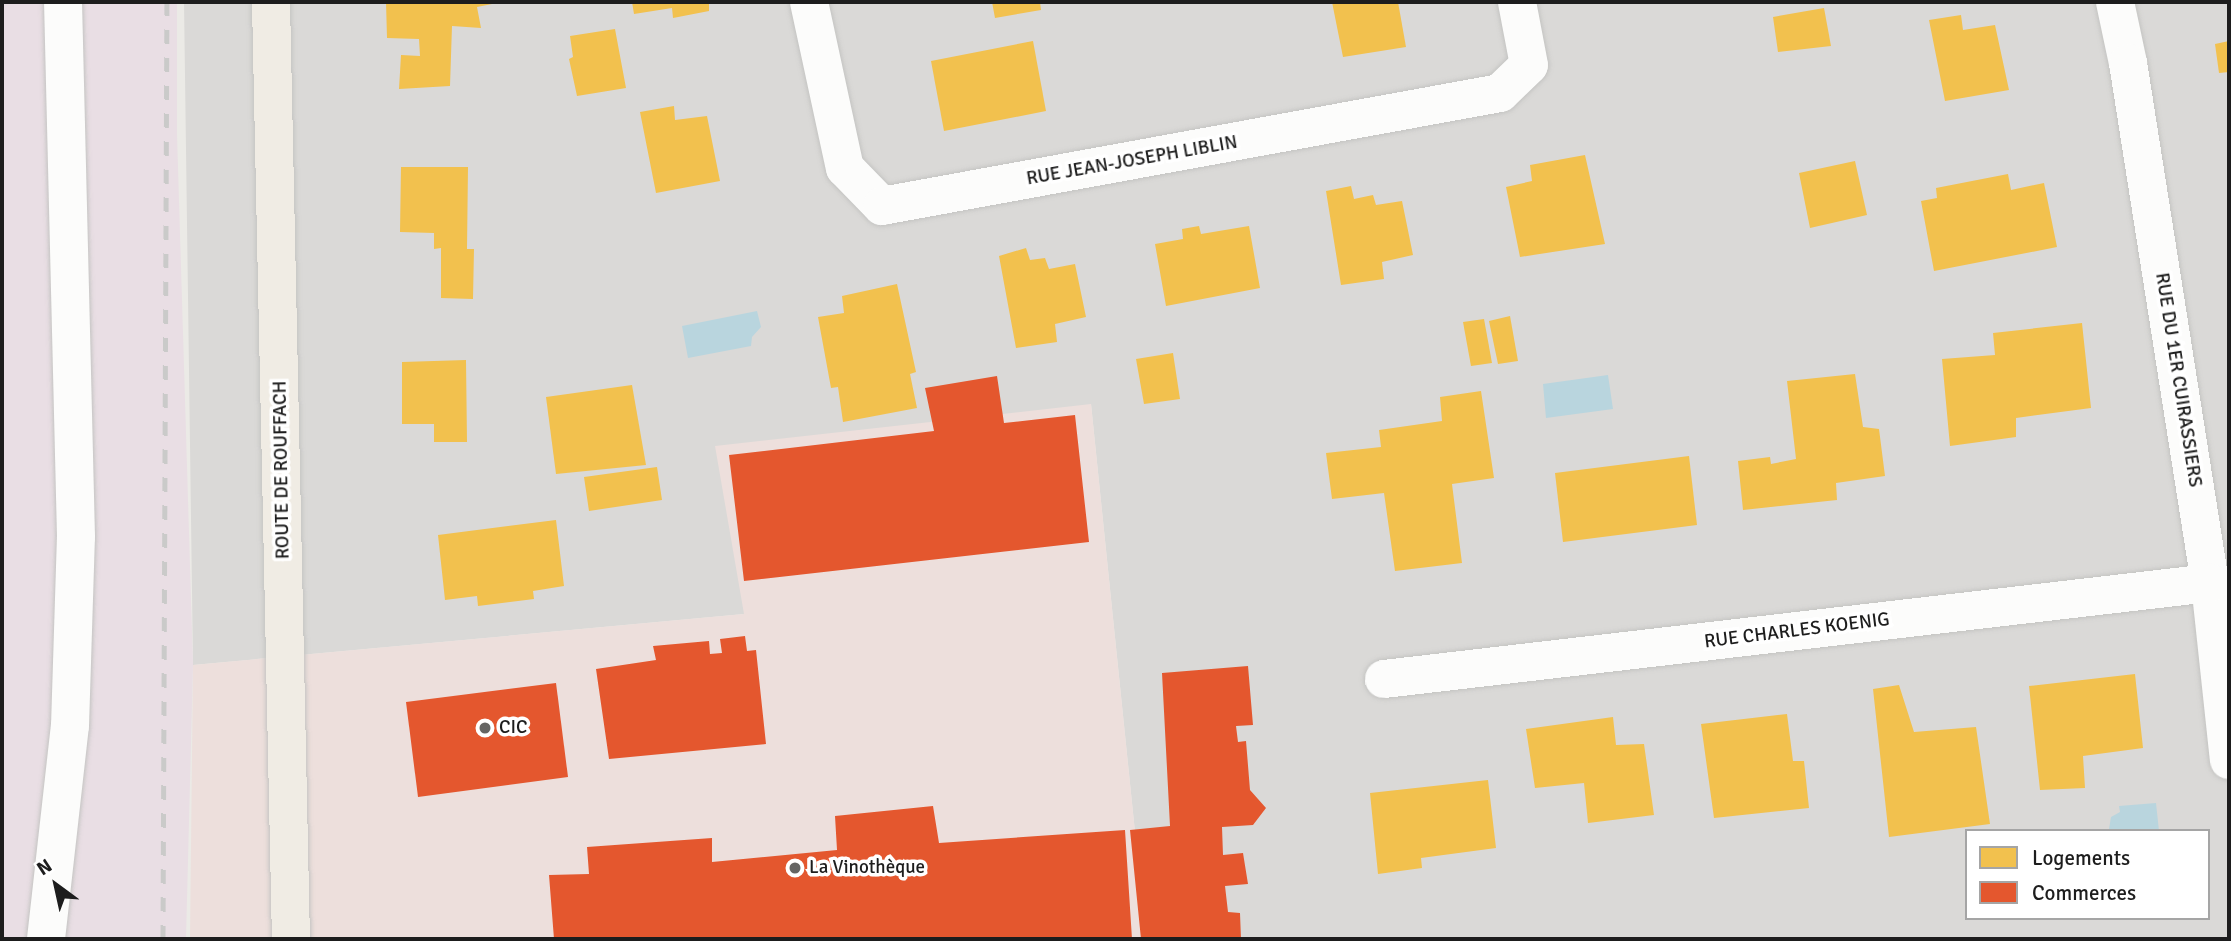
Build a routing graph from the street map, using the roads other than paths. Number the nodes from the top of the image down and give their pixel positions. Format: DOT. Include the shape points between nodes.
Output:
graph roads {
  1 [pos="63,2"];
  2 [pos="271,2"];
  3 [pos="808,2"];
  4 [pos="1517,2"];
  5 [pos="2115,2"];
  6 [pos="2210,583"];
  7 [pos="1384,678"];
  8 [pos="2229,760"];
  9 [pos="46,939"];
  10 [pos="291,939"];
  1 -- 9 [label="street" via="76,537 70,726"];
  2 -- 10 [label="main road, ROUTE DE ROUFFACH"];
  3 -- 4 [label="street, RUE JEAN-JOSEPH LIBLIN" via="845,168 882,206 1500,93 1529,65"];
  5 -- 6 [label="street, RUE DU 1ER CUIRASSIERS"];
  6 -- 7 [label="street, RUE CHARLES KOENIG"];
  6 -- 8 [label="street, RUE DU 1ER CUIRASSIERS"];
}
